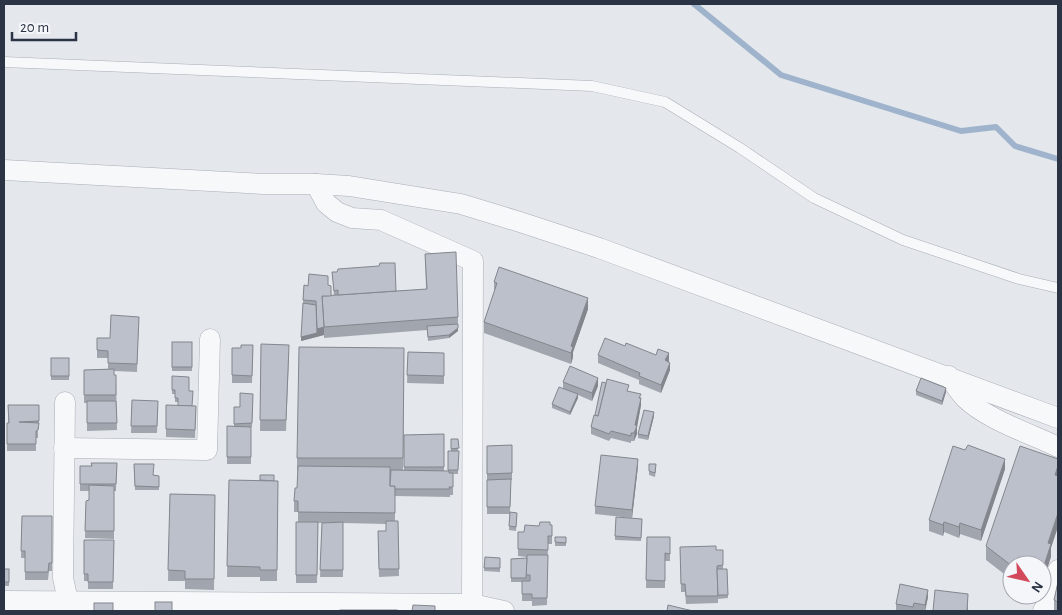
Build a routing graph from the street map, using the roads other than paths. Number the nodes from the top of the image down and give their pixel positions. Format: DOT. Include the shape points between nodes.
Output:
graph roads {
  1 [pos="4,62"];
  2 [pos="4,170"];
  3 [pos="316,184"];
  4 [pos="1058,288"];
  5 [pos="210,339"];
  6 [pos="949,376"];
  7 [pos="66,402"];
  8 [pos="1058,418"];
  9 [pos="1058,447"];
  10 [pos="64,448"];
  11 [pos="1058,570"];
  12 [pos="4,601"];
  13 [pos="68,602"];
  14 [pos="473,608"];
  15 [pos="504,611"];
  16 [pos="1043,611"];
  1 -- 4 [label="lane" via="592,86 665,102 814,198 903,240 1019,279"];
  2 -- 3 [label="street"];
  3 -- 6 [label="street" via="349,186 461,204 598,248"];
  3 -- 14 [label="street" via="326,203 337,212 352,218 380,220 473,261"];
  5 -- 10 [label="street" via="208,450"];
  6 -- 8 [label="street"];
  6 -- 9 [label="street" via="966,399 982,410"];
  7 -- 10 [label="street"];
  10 -- 13 [label="street" via="63,578"];
  11 -- 16 [label="street"];
  12 -- 13 [label="street"];
  13 -- 14 [label="street"];
  14 -- 15 [label="street"];
}
